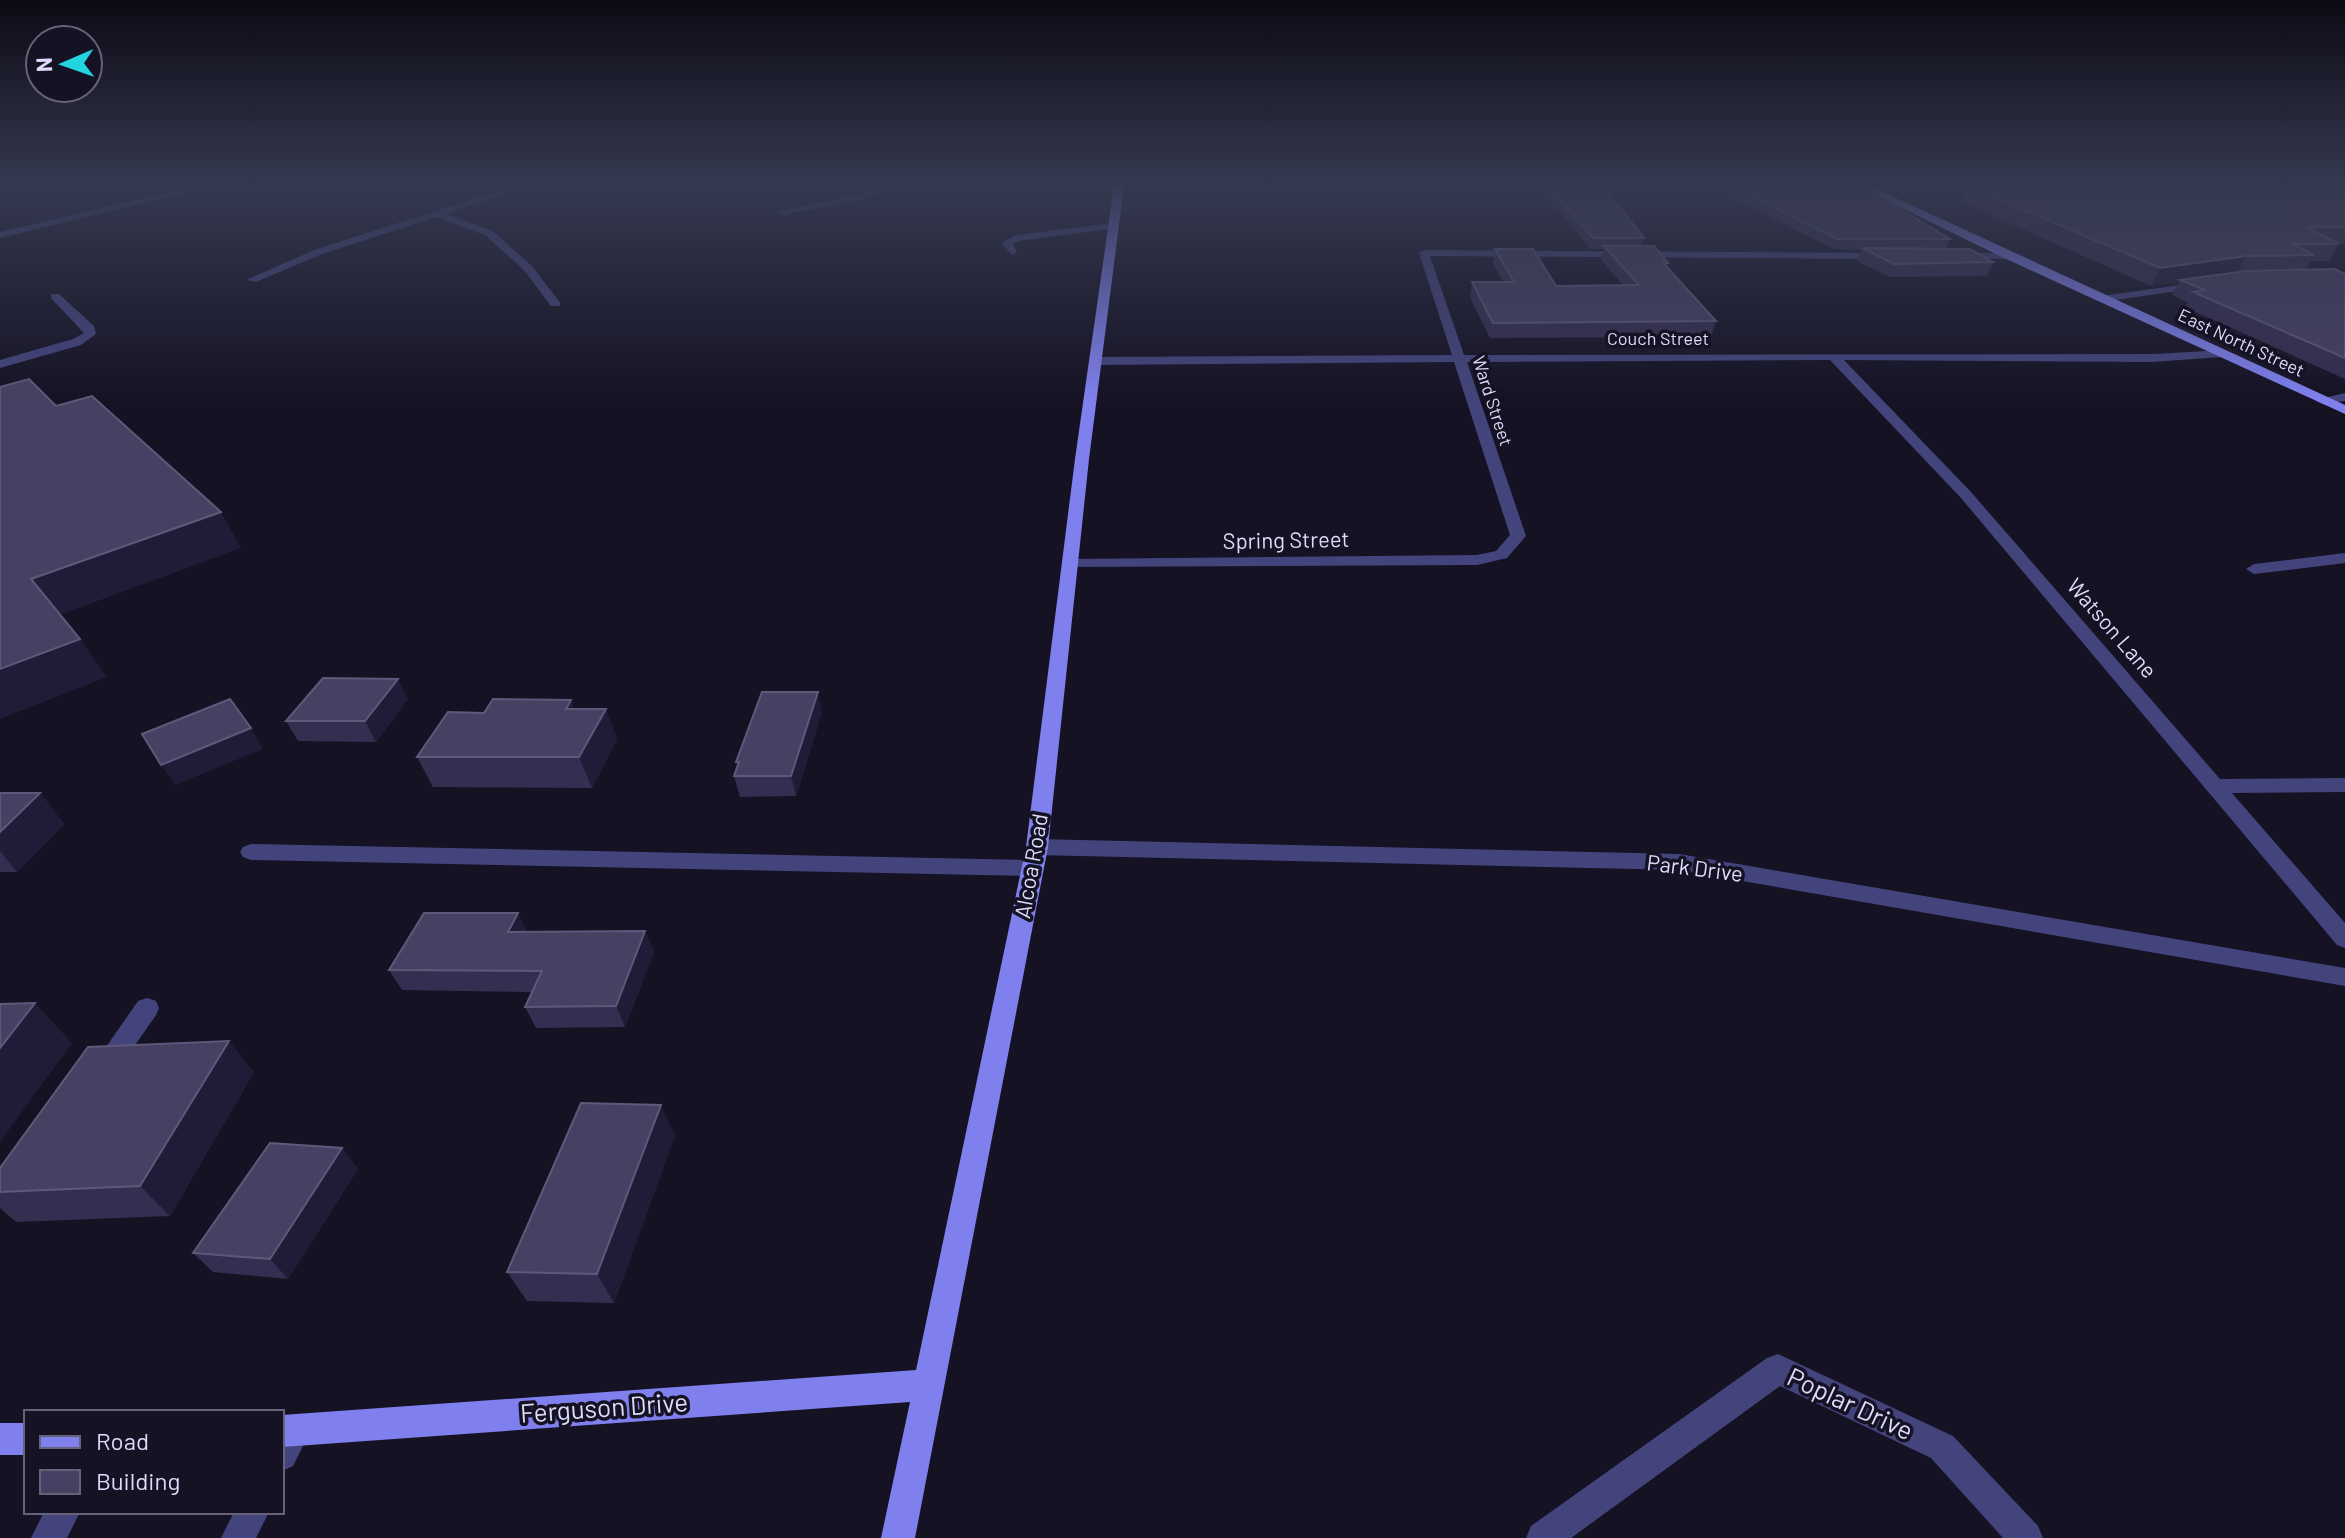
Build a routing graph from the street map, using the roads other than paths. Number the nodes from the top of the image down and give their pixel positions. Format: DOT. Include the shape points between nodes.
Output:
graph roads {
  1 [pos="298,258"];
  2 [pos="517,258"];
  3 [pos="1109,258"];
  4 [pos="1426,258"];
  5 [pos="2012,258"];
  6 [pos="252,280"];
  7 [pos="2222,282"];
  8 [pos="55,296"];
  9 [pos="2101,299"];
  10 [pos="555,304"];
  11 [pos="2221,353"];
  12 [pos="1833,356"];
  13 [pos="1459,358"];
  14 [pos="1095,361"];
  15 [pos="0,364"];
  16 [pos="2345,397"];
  17 [pos="2322,400"];
  18 [pos="2345,410"];
  19 [pos="1501,555"];
  20 [pos="2345,558"];
  21 [pos="1070,564"];
  22 [pos="2254,569"];
  23 [pos="2345,785"];
  24 [pos="2217,786"];
  25 [pos="251,852"];
  26 [pos="1035,858"];
  27 [pos="2345,939"];
  28 [pos="2345,977"];
  29 [pos="147,1008"];
  30 [pos="92,1086"];
  31 [pos="927,1385"];
  32 [pos="0,1439"];
  33 [pos="24,1439"];
  34 [pos="286,1439"];
  35 [pos="62,1514"];
  36 [pos="251,1514"];
  37 [pos="48,1538"];
  38 [pos="238,1538"];
  39 [pos="898,1538"];
  40 [pos="1543,1538"];
  41 [pos="2026,1538"];
  1 -- 6 [label="street"];
  2 -- 10 [label="street"];
  3 -- 14 [label="main road, Alcoa Road"];
  4 -- 13 [label="street, Ward Street"];
  5 -- 9 [label="main road, East North Street"];
  7 -- 9 [label="street"];
  8 -- 15 [label="street" via="90,334"];
  9 -- 11 [label="main road, East North Street"];
  11 -- 12 [label="street, Couch Street" via="2153,358"];
  11 -- 17 [label="main road, East North Street"];
  12 -- 13 [label="street, Couch Street"];
  12 -- 24 [label="street, Watson Lane" via="1966,495"];
  13 -- 14 [label="street, Couch Street"];
  13 -- 19 [label="street, Ward Street" via="1518,536"];
  14 -- 21 [label="main road, Alcoa Road"];
  16 -- 17 [label="street"];
  17 -- 18 [label="main road, East North Street"];
  19 -- 21 [label="street, Spring Street" via="1477,560"];
  20 -- 22 [label="street"];
  21 -- 26 [label="main road, Alcoa Road"];
  23 -- 24 [label="street"];
  24 -- 27 [label="street, Watson Lane"];
  25 -- 26 [label="street, Park Drive"];
  26 -- 28 [label="street, Park Drive" via="1679,862"];
  26 -- 31 [label="main road, Alcoa Road"];
  29 -- 30 [label="street"];
  31 -- 34 [label="main road, Ferguson Drive"];
  31 -- 39 [label="main road, Alcoa Road"];
  32 -- 33 [label="main road"];
  35 -- 37 [label="street"];
  36 -- 38 [label="street"];
  40 -- 41 [label="street, Poplar Drive" via="1778,1369 1942,1447"];
}
